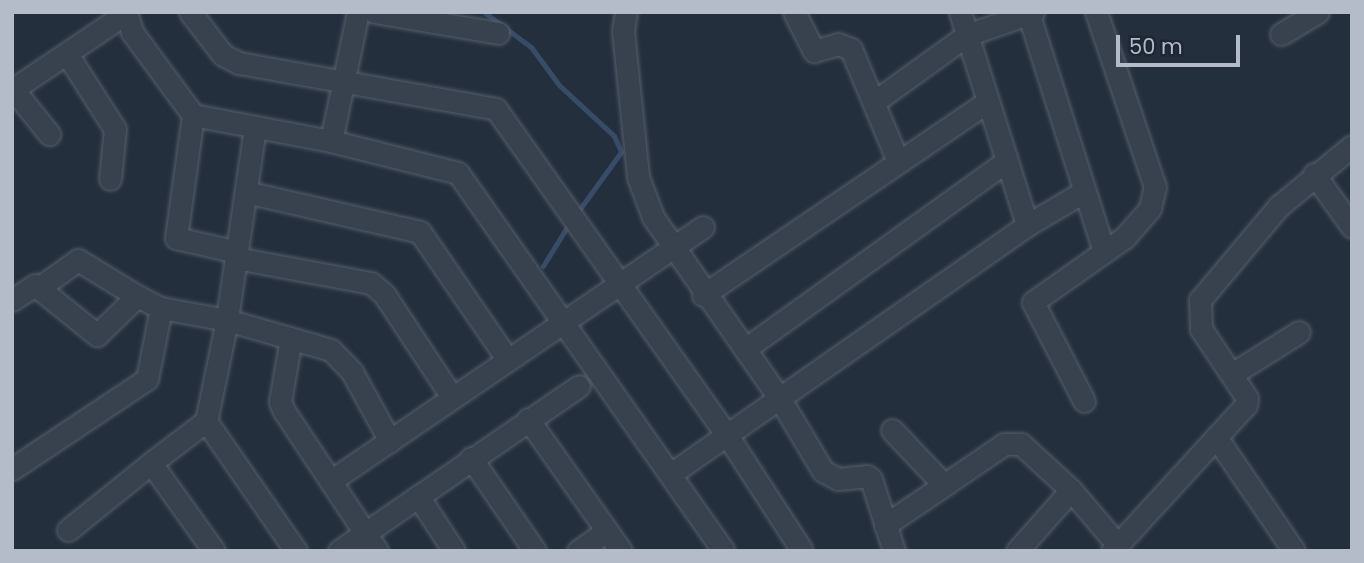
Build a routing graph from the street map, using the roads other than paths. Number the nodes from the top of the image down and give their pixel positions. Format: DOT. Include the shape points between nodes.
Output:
graph roads {
  1 [pos="190,12"];
  2 [pos="358,12"];
  3 [pos="374,12"];
  4 [pos="626,12"];
  5 [pos="794,12"];
  6 [pos="960,12"];
  7 [pos="1096,12"];
  8 [pos="1318,12"];
  9 [pos="126,13"];
  10 [pos="1029,13"];
  11 [pos="420,16"];
  12 [pos="498,33"];
  13 [pos="1281,34"];
  14 [pos="967,35"];
  15 [pos="67,54"];
  16 [pos="344,81"];
  17 [pos="13,89"];
  18 [pos="874,102"];
  19 [pos="987,102"];
  20 [pos="193,116"];
  21 [pos="254,127"];
  22 [pos="49,134"];
  23 [pos="331,141"];
  24 [pos="1352,146"];
  25 [pos="897,159"];
  26 [pos="1005,162"];
  27 [pos="1314,174"];
  28 [pos="110,178"];
  29 [pos="246,192"];
  30 [pos="1083,192"];
  31 [pos="1027,225"];
  32 [pos="703,227"];
  33 [pos="1352,227"];
  34 [pos="673,248"];
  35 [pos="1104,251"];
  36 [pos="237,255"];
  37 [pos="617,285"];
  38 [pos="40,287"];
  39 [pos="703,295"];
  40 [pos="136,296"];
  41 [pos="12,300"];
  42 [pos="161,308"];
  43 [pos="227,320"];
  44 [pos="564,322"];
  45 [pos="1299,332"];
  46 [pos="291,338"];
  47 [pos="745,349"];
  48 [pos="508,360"];
  49 [pos="1232,374"];
  50 [pos="579,386"];
  51 [pos="452,397"];
  52 [pos="780,399"];
  53 [pos="1084,401"];
  54 [pos="528,419"];
  55 [pos="206,421"];
  56 [pos="892,430"];
  57 [pos="727,435"];
  58 [pos="1216,437"];
  59 [pos="390,441"];
  60 [pos="471,458"];
  61 [pos="151,463"];
  62 [pos="12,469"];
  63 [pos="672,473"];
  64 [pos="332,481"];
  65 [pos="944,485"];
  66 [pos="1070,490"];
  67 [pos="418,496"];
  68 [pos="885,525"];
  69 [pos="68,530"];
  70 [pos="607,530"];
  71 [pos="372,542"];
  72 [pos="1114,547"];
  73 [pos="714,548"];
  74 [pos="801,549"];
  75 [pos="214,551"];
  76 [pos="296,551"];
  77 [pos="339,551"];
  78 [pos="454,551"];
  79 [pos="535,551"];
  80 [pos="578,551"];
  81 [pos="621,551"];
  82 [pos="894,551"];
  83 [pos="1017,551"];
  84 [pos="1294,551"];
  1 -- 16 [label="street" via="229,58"];
  2 -- 16 [label="street"];
  3 -- 11 [label="street"];
  4 -- 34 [label="street" via="623,31 638,177 653,217"];
  5 -- 18 [label="street" via="814,51 838,44 851,48"];
  6 -- 14 [label="street"];
  7 -- 35 [label="street" via="1155,187 1150,208 1125,237"];
  8 -- 13 [label="street"];
  9 -- 15 [label="street"];
  9 -- 20 [label="street" via="132,32"];
  10 -- 14 [label="street"];
  10 -- 30 [label="street"];
  11 -- 12 [label="street"];
  14 -- 18 [label="street"];
  14 -- 19 [label="street"];
  15 -- 17 [label="street"];
  15 -- 28 [label="street" via="115,129"];
  16 -- 23 [label="street"];
  16 -- 37 [label="street" via="496,109"];
  17 -- 22 [label="street"];
  18 -- 25 [label="street"];
  19 -- 25 [label="street"];
  19 -- 26 [label="street"];
  20 -- 21 [label="street"];
  20 -- 36 [label="street" via="176,238"];
  21 -- 23 [label="street"];
  21 -- 29 [label="street"];
  23 -- 44 [label="street" via="458,173"];
  24 -- 27 [label="street"];
  25 -- 39 [label="street"];
  26 -- 31 [label="street"];
  26 -- 47 [label="street"];
  27 -- 33 [label="street"];
  27 -- 49 [label="street" via="1279,206 1200,300 1201,329"];
  29 -- 36 [label="street"];
  29 -- 48 [label="street" via="420,232"];
  30 -- 31 [label="street"];
  30 -- 35 [label="street"];
  31 -- 52 [label="street"];
  32 -- 34 [label="street"];
  34 -- 37 [label="street"];
  34 -- 39 [label="street"];
  35 -- 53 [label="street" via="1033,302"];
  36 -- 43 [label="street"];
  36 -- 51 [label="street" via="371,283 384,294"];
  37 -- 44 [label="street"];
  37 -- 57 [label="street"];
  38 -- 40 [label="street" via="78,260"];
  38 -- 40 [label="street" via="97,335"];
  38 -- 41 [label="street" via="32,286"];
  39 -- 47 [label="street"];
  40 -- 42 [label="street"];
  42 -- 43 [label="street"];
  42 -- 62 [label="street" via="147,379"];
  43 -- 46 [label="street"];
  43 -- 55 [label="street"];
  44 -- 48 [label="street"];
  44 -- 63 [label="street"];
  45 -- 49 [label="street"];
  46 -- 59 [label="street" via="331,350 342,359"];
  46 -- 64 [label="street" via="281,402 290,424"];
  47 -- 52 [label="street"];
  48 -- 51 [label="street"];
  49 -- 58 [label="street" via="1247,398 1246,405"];
  50 -- 54 [label="street"];
  51 -- 59 [label="street"];
  52 -- 57 [label="street"];
  52 -- 68 [label="street" via="830,477 871,480"];
  54 -- 60 [label="street"];
  54 -- 70 [label="street"];
  55 -- 61 [label="street"];
  55 -- 76 [label="street"];
  56 -- 65 [label="street"];
  57 -- 63 [label="street"];
  57 -- 74 [label="street"];
  58 -- 72 [label="street"];
  58 -- 84 [label="street"];
  59 -- 64 [label="street"];
  60 -- 67 [label="street"];
  60 -- 79 [label="street"];
  61 -- 69 [label="street"];
  61 -- 75 [label="street"];
  63 -- 73 [label="street"];
  64 -- 71 [label="street"];
  65 -- 66 [label="street" via="1004,444 1014,444 1032,452"];
  65 -- 68 [label="street"];
  66 -- 72 [label="street"];
  66 -- 83 [label="street"];
  67 -- 71 [label="street"];
  67 -- 78 [label="street"];
  68 -- 82 [label="street"];
  70 -- 80 [label="street"];
  70 -- 81 [label="street"];
  71 -- 77 [label="street"];
}
